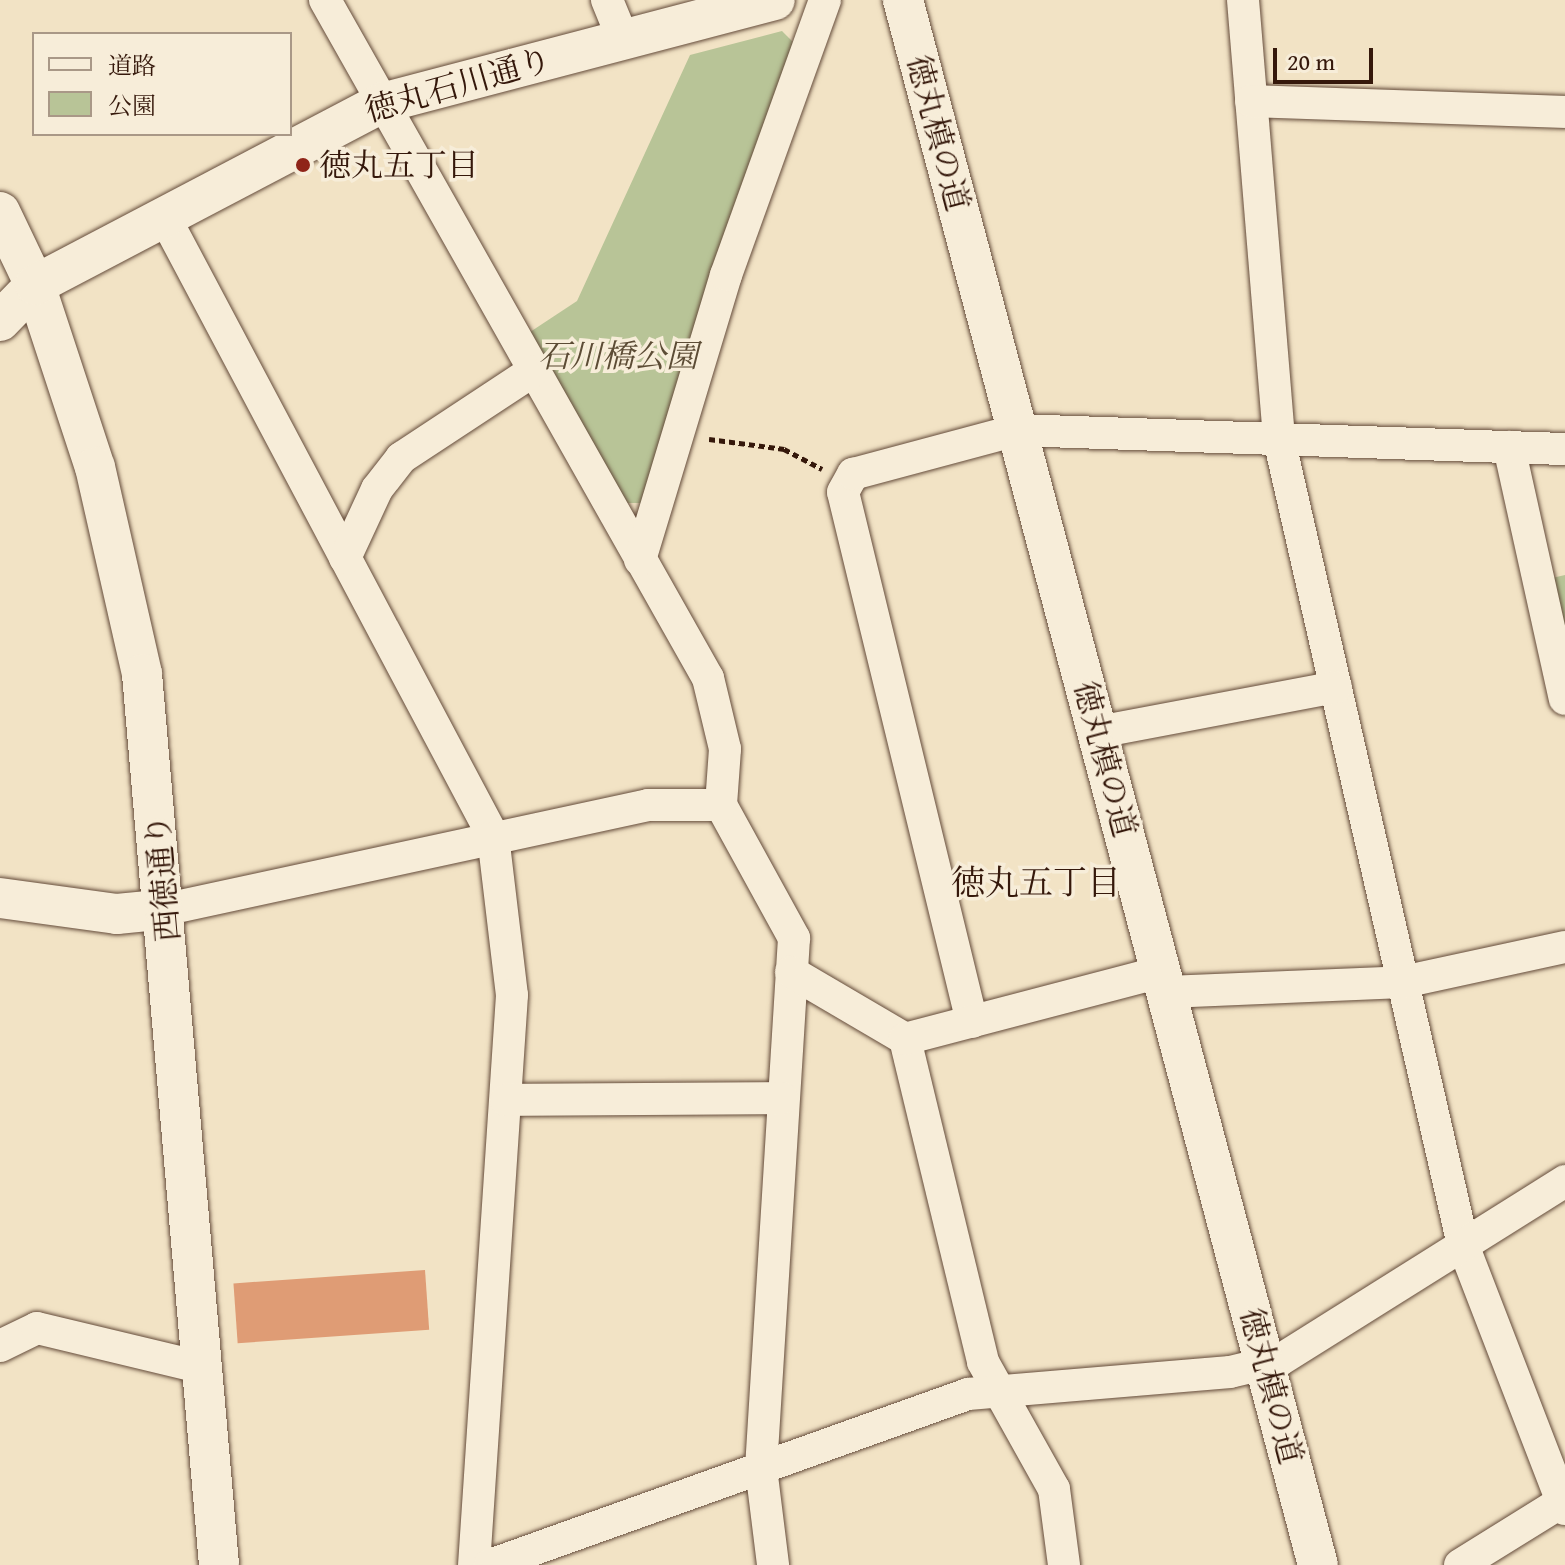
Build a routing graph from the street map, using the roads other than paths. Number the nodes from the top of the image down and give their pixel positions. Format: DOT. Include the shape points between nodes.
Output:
graph roads {
  1 [pos="325,0"];
  2 [pos="607,0"];
  3 [pos="775,0"];
  4 [pos="825,0"];
  5 [pos="903,0"];
  6 [pos="1243,0"];
  7 [pos="623,39"];
  8 [pos="1251,101"];
  9 [pos="382,103"];
  10 [pos="1565,112"];
  11 [pos="0,212"];
  12 [pos="164,216"];
  13 [pos="35,285"];
  14 [pos="0,321"];
  15 [pos="533,371"];
  16 [pos="1017,430"];
  17 [pos="1279,439"];
  18 [pos="1509,447"];
  19 [pos="1565,449"];
  20 [pos="345,558"];
  21 [pos="640,560"];
  22 [pos="1336,687"];
  23 [pos="1565,699"];
  24 [pos="1098,732"];
  25 [pos="721,805"];
  26 [pos="493,836"];
  27 [pos="0,898"];
  28 [pos="167,909"];
  29 [pos="1565,947"];
  30 [pos="791,972"];
  31 [pos="1164,982"];
  32 [pos="1403,982"];
  33 [pos="972,1022"];
  34 [pos="905,1039"];
  35 [pos="782,1098"];
  36 [pos="506,1100"];
  37 [pos="1565,1181"];
  38 [pos="1463,1245"];
  39 [pos="0,1346"];
  40 [pos="1265,1364"];
  41 [pos="203,1368"];
  42 [pos="996,1390"];
  43 [pos="761,1468"];
  44 [pos="1564,1504"];
  45 [pos="219,1565"];
  46 [pos="474,1565"];
  47 [pos="490,1565"];
  48 [pos="773,1565"];
  49 [pos="1064,1565"];
  50 [pos="1318,1565"];
  51 [pos="1460,1565"];
  1 -- 9 [label="street"];
  2 -- 7 [label="street"];
  3 -- 7 [label="street, 徳丸石川通り"];
  4 -- 21 [label="street" via="726,275"];
  5 -- 16 [label="street, 徳丸槙の道"];
  6 -- 8 [label="street"];
  7 -- 9 [label="street, 徳丸石川通り"];
  8 -- 10 [label="street"];
  8 -- 17 [label="street"];
  9 -- 12 [label="street, 徳丸石川通り"];
  9 -- 15 [label="street"];
  11 -- 13 [label="street, 西徳通り"];
  12 -- 13 [label="street, 徳丸石川通り"];
  12 -- 20 [label="street"];
  13 -- 14 [label="street, 徳丸石川通り"];
  13 -- 28 [label="street, 西徳通り" via="95,467 132,620"];
  15 -- 20 [label="street" via="401,458 377,489"];
  15 -- 21 [label="street"];
  16 -- 17 [label="street"];
  16 -- 24 [label="street, 徳丸槙の道"];
  16 -- 33 [label="street" via="853,474 843,492"];
  17 -- 18 [label="street"];
  17 -- 22 [label="street"];
  18 -- 19 [label="street"];
  18 -- 23 [label="street"];
  20 -- 26 [label="street"];
  21 -- 25 [label="street" via="717,699 725,749"];
  22 -- 24 [label="street"];
  22 -- 32 [label="street"];
  24 -- 31 [label="street, 徳丸槙の道"];
  25 -- 26 [label="street" via="648,805"];
  25 -- 30 [label="street" via="794,938"];
  26 -- 28 [label="street"];
  26 -- 36 [label="street" via="512,995"];
  27 -- 28 [label="street" via="117,914"];
  28 -- 41 [label="street, 西徳通り"];
  29 -- 32 [label="street"];
  30 -- 34 [label="street"];
  30 -- 35 [label="street"];
  31 -- 32 [label="street"];
  31 -- 33 [label="street"];
  31 -- 40 [label="street, 徳丸槙の道"];
  32 -- 38 [label="street"];
  33 -- 34 [label="street"];
  34 -- 42 [label="street"];
  35 -- 36 [label="street"];
  35 -- 43 [label="street"];
  36 -- 46 [label="street"];
  37 -- 38 [label="street"];
  38 -- 40 [label="street"];
  38 -- 44 [label="street"];
  39 -- 41 [label="street" via="25,1331 49,1329"];
  40 -- 42 [label="street"];
  40 -- 50 [label="street, 徳丸槙の道"];
  41 -- 45 [label="street, 西徳通り"];
  42 -- 43 [label="street"];
  42 -- 49 [label="street" via="1054,1489"];
  43 -- 47 [label="street"];
  43 -- 48 [label="street"];
  44 -- 51 [label="street"];
}
